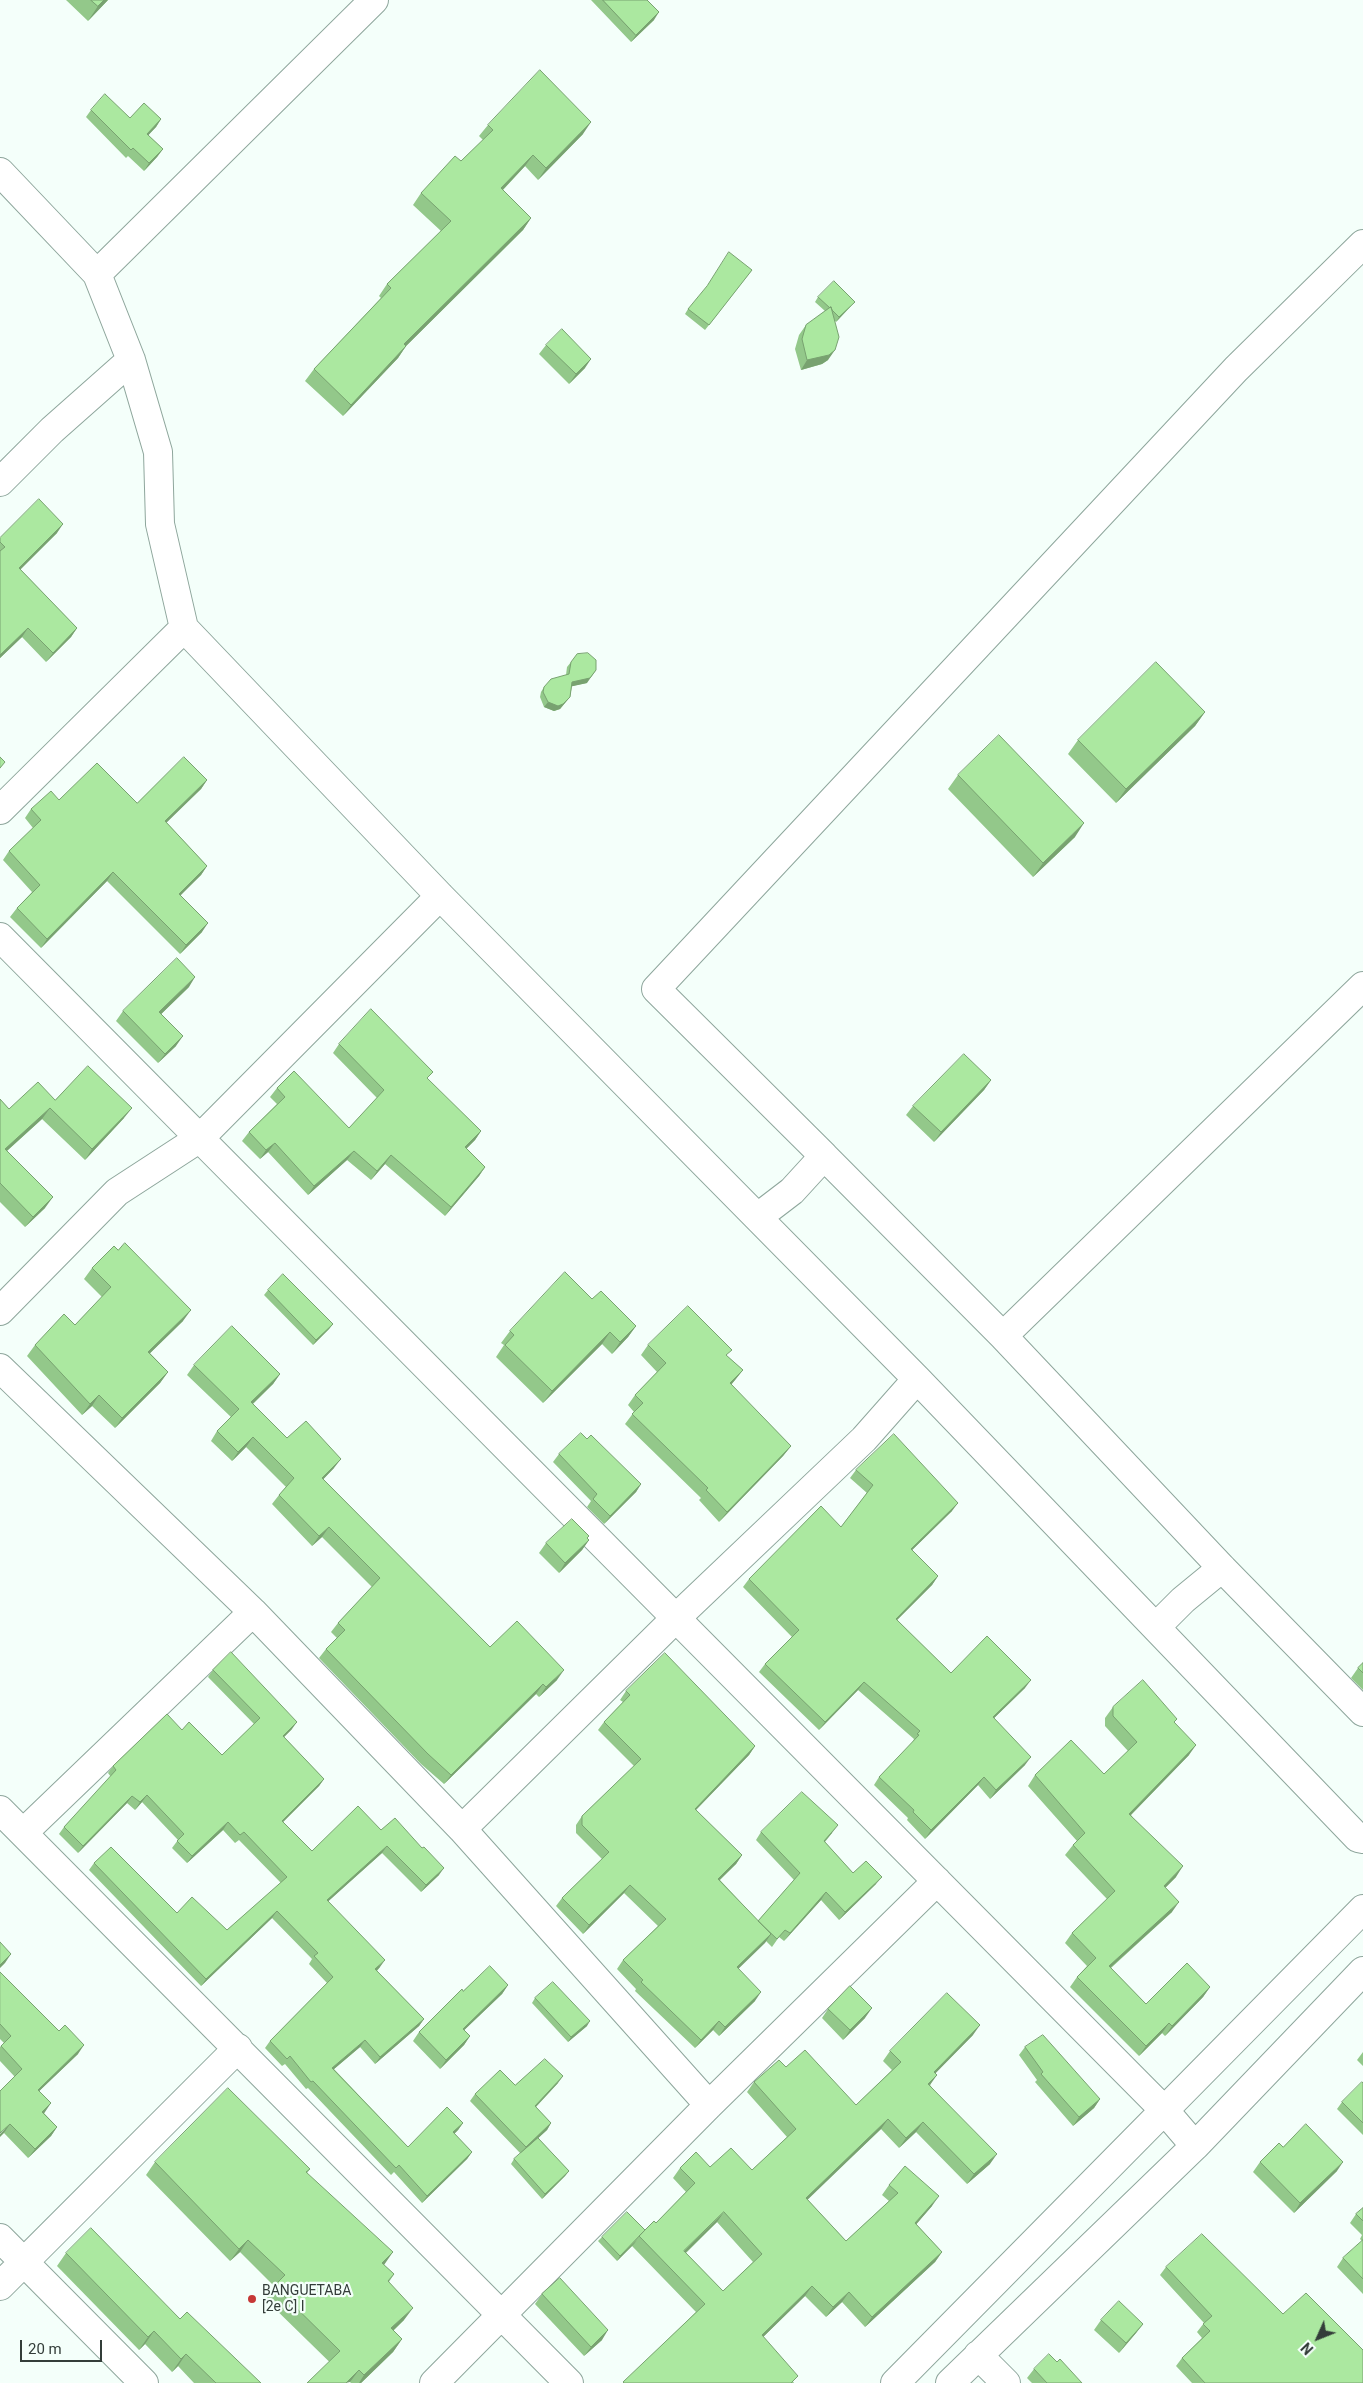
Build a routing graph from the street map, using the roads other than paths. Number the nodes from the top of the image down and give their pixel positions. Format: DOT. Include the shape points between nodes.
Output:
graph roads {
  1 [pos="374,0"];
  2 [pos="0,172"];
  3 [pos="1363,244"];
  4 [pos="97,274"];
  5 [pos="131,360"];
  6 [pos="0,482"];
  7 [pos="184,628"];
  8 [pos="0,810"];
  9 [pos="440,896"];
  10 [pos="0,937"];
  11 [pos="1363,986"];
  12 [pos="200,1138"];
  13 [pos="819,1161"];
  14 [pos="758,1217"];
  15 [pos="0,1311"];
  16 [pos="1004,1336"];
  17 [pos="0,1368"];
  18 [pos="917,1379"];
  19 [pos="1216,1572"];
  20 [pos="253,1612"];
  21 [pos="676,1618"];
  22 [pos="1156,1628"];
  23 [pos="1363,1712"];
  24 [pos="0,1810"];
  25 [pos="462,1829"];
  26 [pos="23,1833"];
  27 [pos="1361,1845"];
  28 [pos="937,1881"];
  29 [pos="1363,1909"];
  30 [pos="1363,1971"];
  31 [pos="238,2048"];
  32 [pos="709,2105"];
  33 [pos="1165,2111"];
  34 [pos="1196,2146"];
  35 [pos="0,2238"];
  36 [pos="24,2262"];
  37 [pos="0,2286"];
  38 [pos="501,2316"];
  39 [pos="978,2355"];
  40 [pos="144,2383"];
  41 [pos="434,2383"];
  42 [pos="569,2383"];
  43 [pos="895,2383"];
  44 [pos="950,2383"];
  45 [pos="1006,2383"];
  1 -- 4 [label="street"];
  2 -- 4 [label="street"];
  3 -- 13 [label="street" via="1236,369 656,989"];
  4 -- 5 [label="street"];
  5 -- 6 [label="street" via="52,430"];
  5 -- 7 [label="street" via="158,452 160,524"];
  7 -- 8 [label="street"];
  7 -- 9 [label="street"];
  9 -- 12 [label="street"];
  9 -- 14 [label="street"];
  10 -- 12 [label="street"];
  11 -- 16 [label="street"];
  12 -- 15 [label="street" via="117,1192"];
  12 -- 21 [label="street"];
  13 -- 14 [label="street" via="792,1191"];
  13 -- 16 [label="street"];
  14 -- 18 [label="street"];
  16 -- 19 [label="street"];
  17 -- 20 [label="street"];
  18 -- 21 [label="street" via="864,1439"];
  18 -- 22 [label="street"];
  19 -- 22 [label="street"];
  19 -- 23 [label="street"];
  20 -- 25 [label="street"];
  20 -- 26 [label="street"];
  21 -- 25 [label="street"];
  21 -- 28 [label="street"];
  22 -- 27 [label="street"];
  24 -- 26 [label="street"];
  25 -- 32 [label="street"];
  26 -- 31 [label="street"];
  28 -- 32 [label="street"];
  28 -- 33 [label="street"];
  29 -- 33 [label="street"];
  30 -- 34 [label="street"];
  31 -- 36 [label="street"];
  31 -- 38 [label="street"];
  32 -- 38 [label="street"];
  33 -- 34 [label="street"];
  33 -- 43 [label="street"];
  34 -- 39 [label="street"];
  35 -- 36 [label="street"];
  36 -- 37 [label="street"];
  36 -- 40 [label="street"];
  38 -- 41 [label="street"];
  38 -- 42 [label="street"];
  39 -- 44 [label="street"];
  39 -- 45 [label="street"];
}
